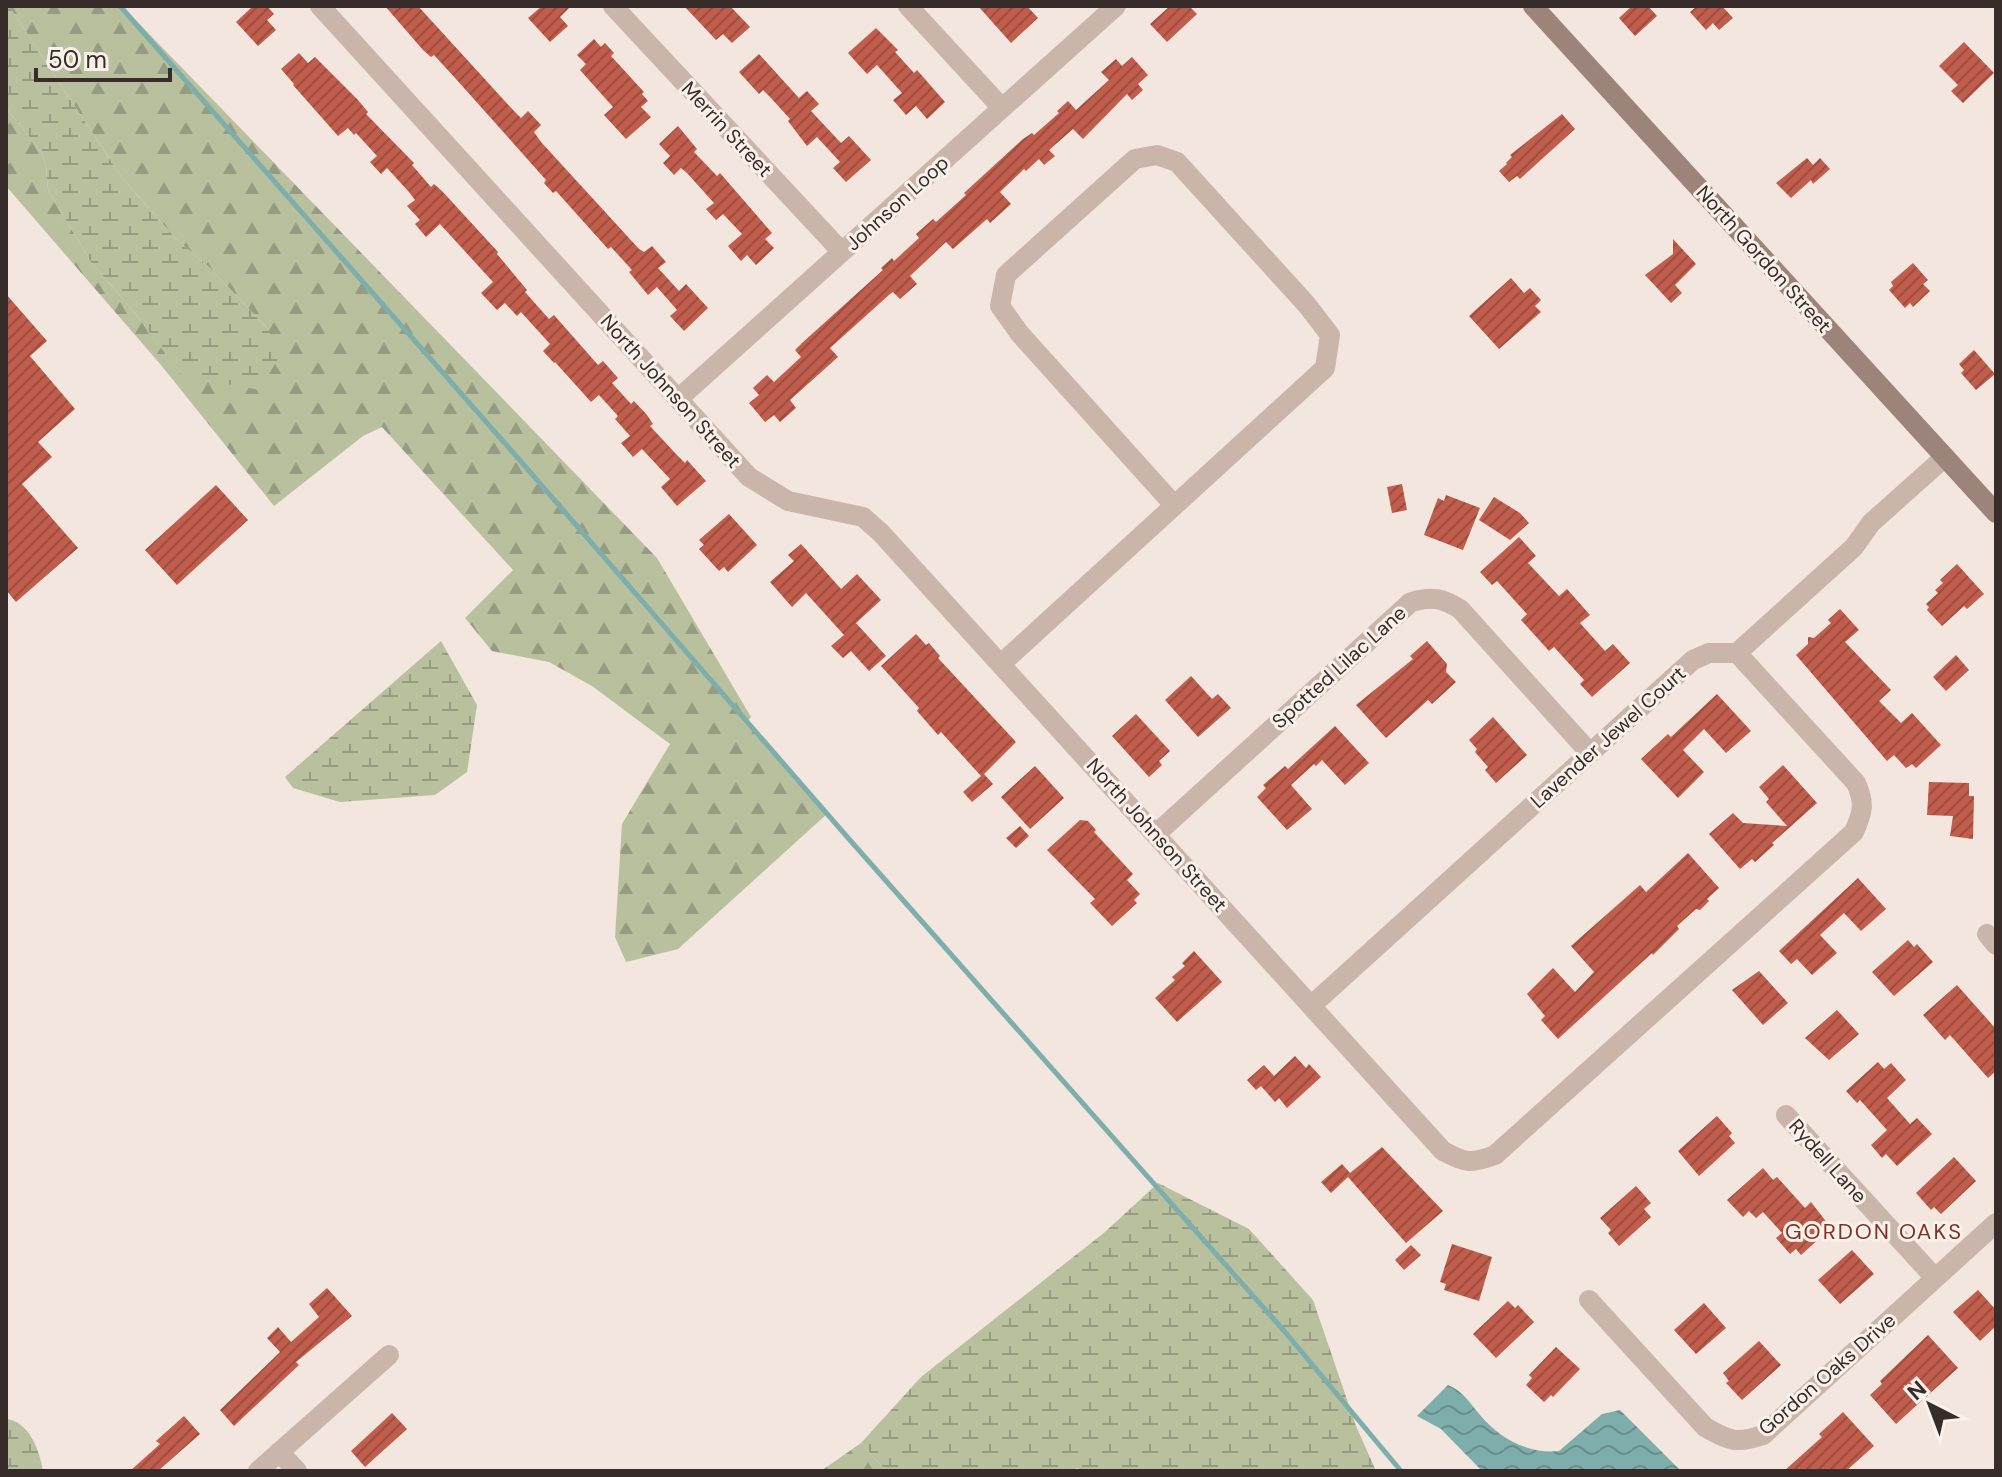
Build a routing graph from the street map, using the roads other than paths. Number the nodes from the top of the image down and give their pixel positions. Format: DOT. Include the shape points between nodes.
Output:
graph roads {
  1 [pos="320,6"];
  2 [pos="613,6"];
  3 [pos="908,6"];
  4 [pos="1116,6"];
  5 [pos="1533,6"];
  6 [pos="1002,108"];
  7 [pos="842,252"];
  8 [pos="678,399"];
  9 [pos="1945,457"];
  10 [pos="1174,505"];
  11 [pos="1996,513"];
  12 [pos="1737,653"];
  13 [pos="1001,664"];
  14 [pos="1590,753"];
  15 [pos="1156,834"];
  16 [pos="1312,1005"];
  17 [pos="1786,1115"];
  18 [pos="1996,1223"];
  19 [pos="1935,1278"];
  20 [pos="1589,1300"];
  21 [pos="389,1355"];
  22 [pos="279,1452"];
  23 [pos="258,1471"];
  24 [pos="297,1471"];
  1 -- 8 [label="street, North Johnson Street"];
  2 -- 7 [label="street, Merrin Street"];
  3 -- 6 [label="street"];
  4 -- 6 [label="street, Johnson Loop"];
  5 -- 9 [label="street, North Gordon Street"];
  6 -- 7 [label="street, Johnson Loop"];
  7 -- 8 [label="street, Johnson Loop"];
  8 -- 13 [label="street, North Johnson Street" via="749,477 771,492 788,501 863,517"];
  9 -- 11 [label="street, North Gordon Street"];
  9 -- 12 [label="street"];
  10 -- 10 [label="street" via="1325,368 1330,335 1177,162 1157,155 1135,159 1006,275 1000,306"];
  10 -- 13 [label="street"];
  12 -- 14 [label="street, Lavender Jewel Court" via="1709,653 1693,660"];
  12 -- 16 [label="street, North Johnson Street" via="1856,783 1864,801 1854,832 1495,1155 1476,1163 1443,1151"];
  13 -- 15 [label="street, North Johnson Street"];
  14 -- 15 [label="street, Spotted Lilac Lane" via="1460,609 1442,598 1427,597 1411,602"];
  14 -- 16 [label="street, Lavender Jewel Court"];
  15 -- 16 [label="street, North Johnson Street"];
  17 -- 19 [label="street, Rydell Lane"];
  18 -- 19 [label="street, Gordon Oaks Drive"];
  19 -- 20 [label="street, Gordon Oaks Drive" via="1763,1435 1748,1440 1728,1441 1705,1427"];
  21 -- 22 [label="street"];
  22 -- 23 [label="street"];
  22 -- 24 [label="street"];
}
